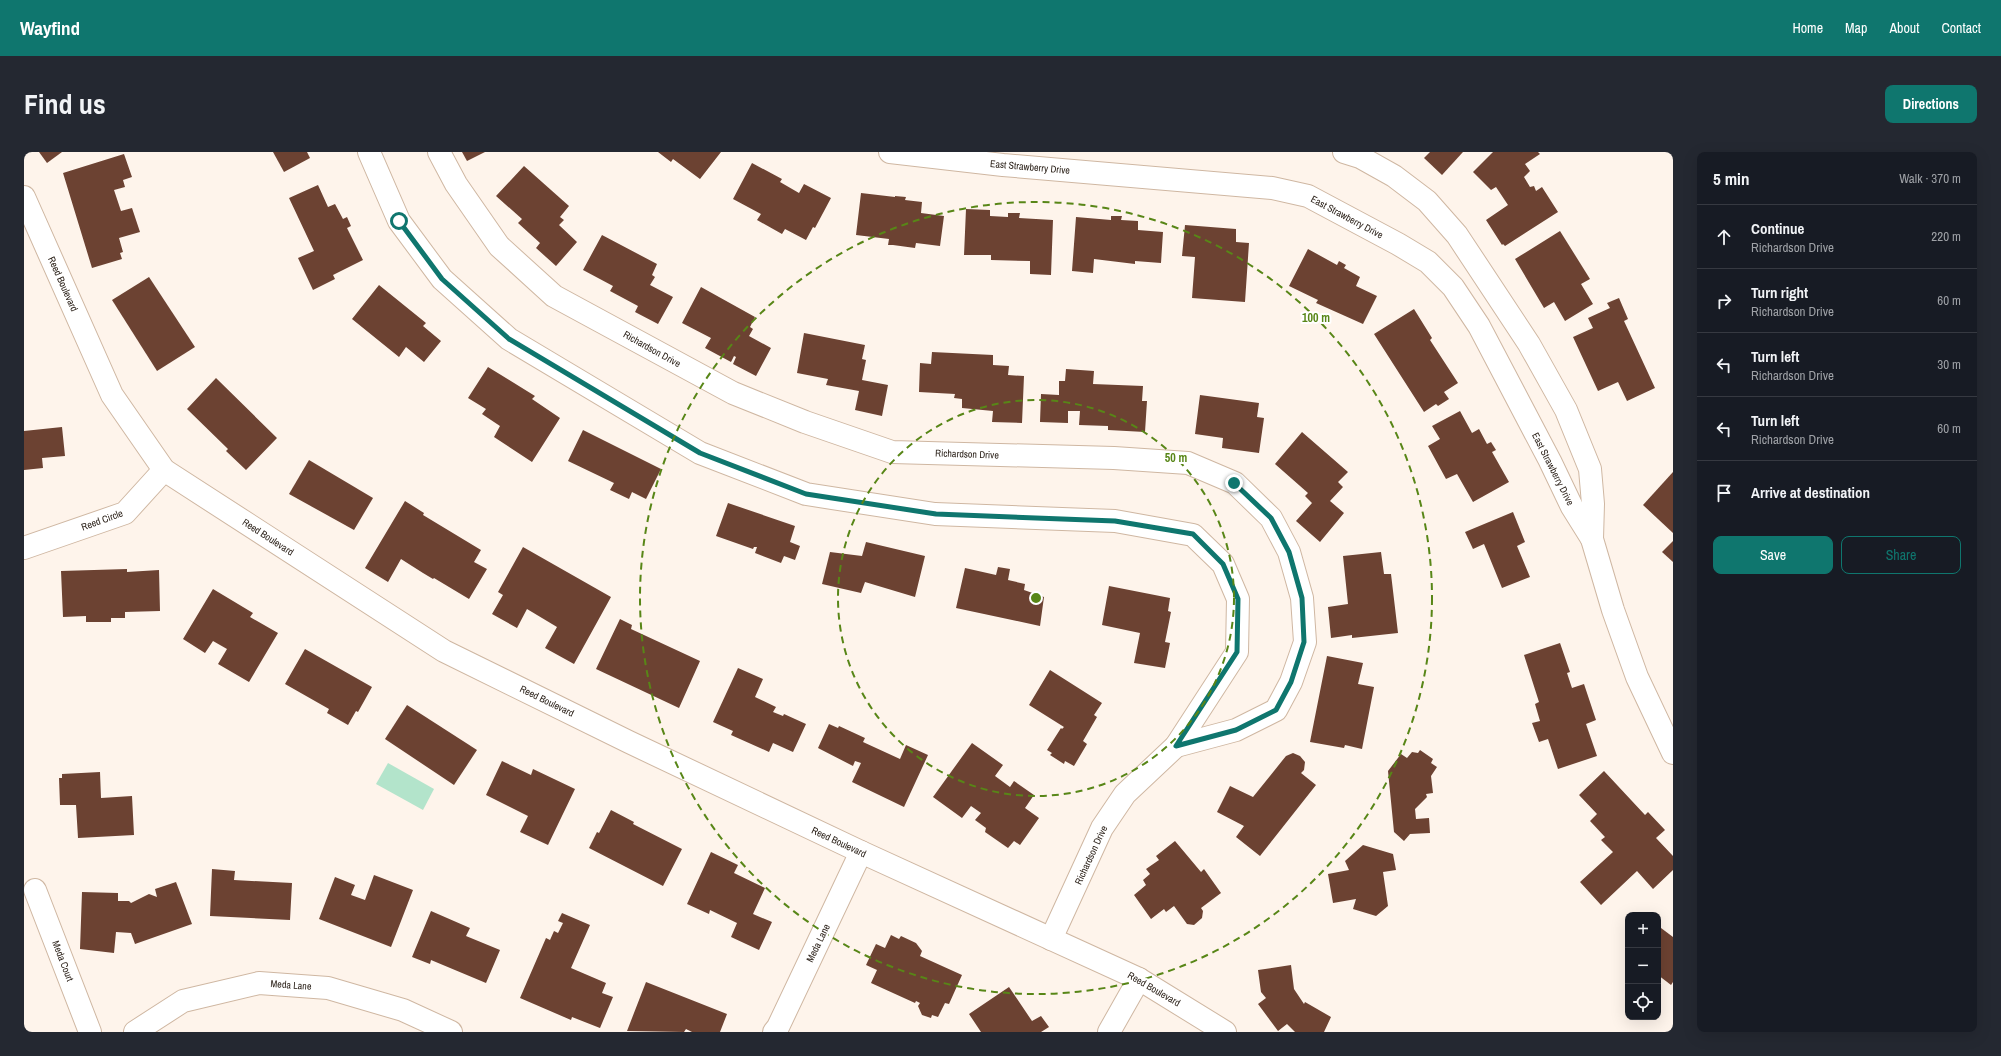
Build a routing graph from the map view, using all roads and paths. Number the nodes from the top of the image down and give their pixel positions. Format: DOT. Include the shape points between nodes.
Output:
graph roads {
  1 [pos="369,152"];
  2 [pos="439,152"];
  3 [pos="890,152"];
  4 [pos="1344,152"];
  5 [pos="24,197"];
  6 [pos="164,470"];
  7 [pos="1592,539"];
  8 [pos="24,548"];
  9 [pos="1176,746"];
  10 [pos="1673,752"];
  11 [pos="861,852"];
  12 [pos="36,890"];
  13 [pos="1051,939"];
  14 [pos="1139,978"];
  15 [pos="90,1032"];
  16 [pos="135,1032"];
  17 [pos="451,1032"];
  18 [pos="774,1032"];
  19 [pos="1109,1032"];
  20 [pos="1226,1032"];
  1 -- 9 [label="street, Richardson Drive" via="399,221 442,279 509,339 700,453 806,494 936,514 1115,521 1193,534 1223,564 1238,599 1237,652"];
  2 -- 9 [label="street, Richardson Drive" via="456,184 499,246 554,296 733,393 805,422 892,452 1114,458 1188,463 1234,483 1271,518 1289,552 1302,598 1304,642 1291,682 1276,710 1236,730"];
  3 -- 7 [label="street, East Strawberry Drive" via="1003,165 1272,188 1308,196 1398,244 1428,262 1453,286 1478,326 1572,507"];
  4 -- 7 [label="street, East Strawberry Drive" via="1360,157 1394,176 1427,201 1457,235 1529,344 1566,410 1590,469"];
  5 -- 6 [label="street, Reed Boulevard" via="112,395"];
  6 -- 8 [label="street, Reed Circle" via="125,513"];
  6 -- 11 [label="street, Reed Boulevard" via="444,651"];
  7 -- 10 [label="street, East Strawberry Drive" via="1613,610 1637,677"];
  9 -- 13 [label="street, Richardson Drive" via="1125,794 1102,828"];
  11 -- 13 [label="street, Reed Boulevard"];
  11 -- 18 [label="street, Meda Lane"];
  12 -- 15 [label="street, Meda Court"];
  13 -- 14 [label="street, Reed Boulevard"];
  14 -- 19 [label="street"];
  14 -- 20 [label="street, Reed Boulevard"];
  16 -- 17 [label="street, Meda Lane" via="183,1001 259,983 328,988 403,1010"];
}
